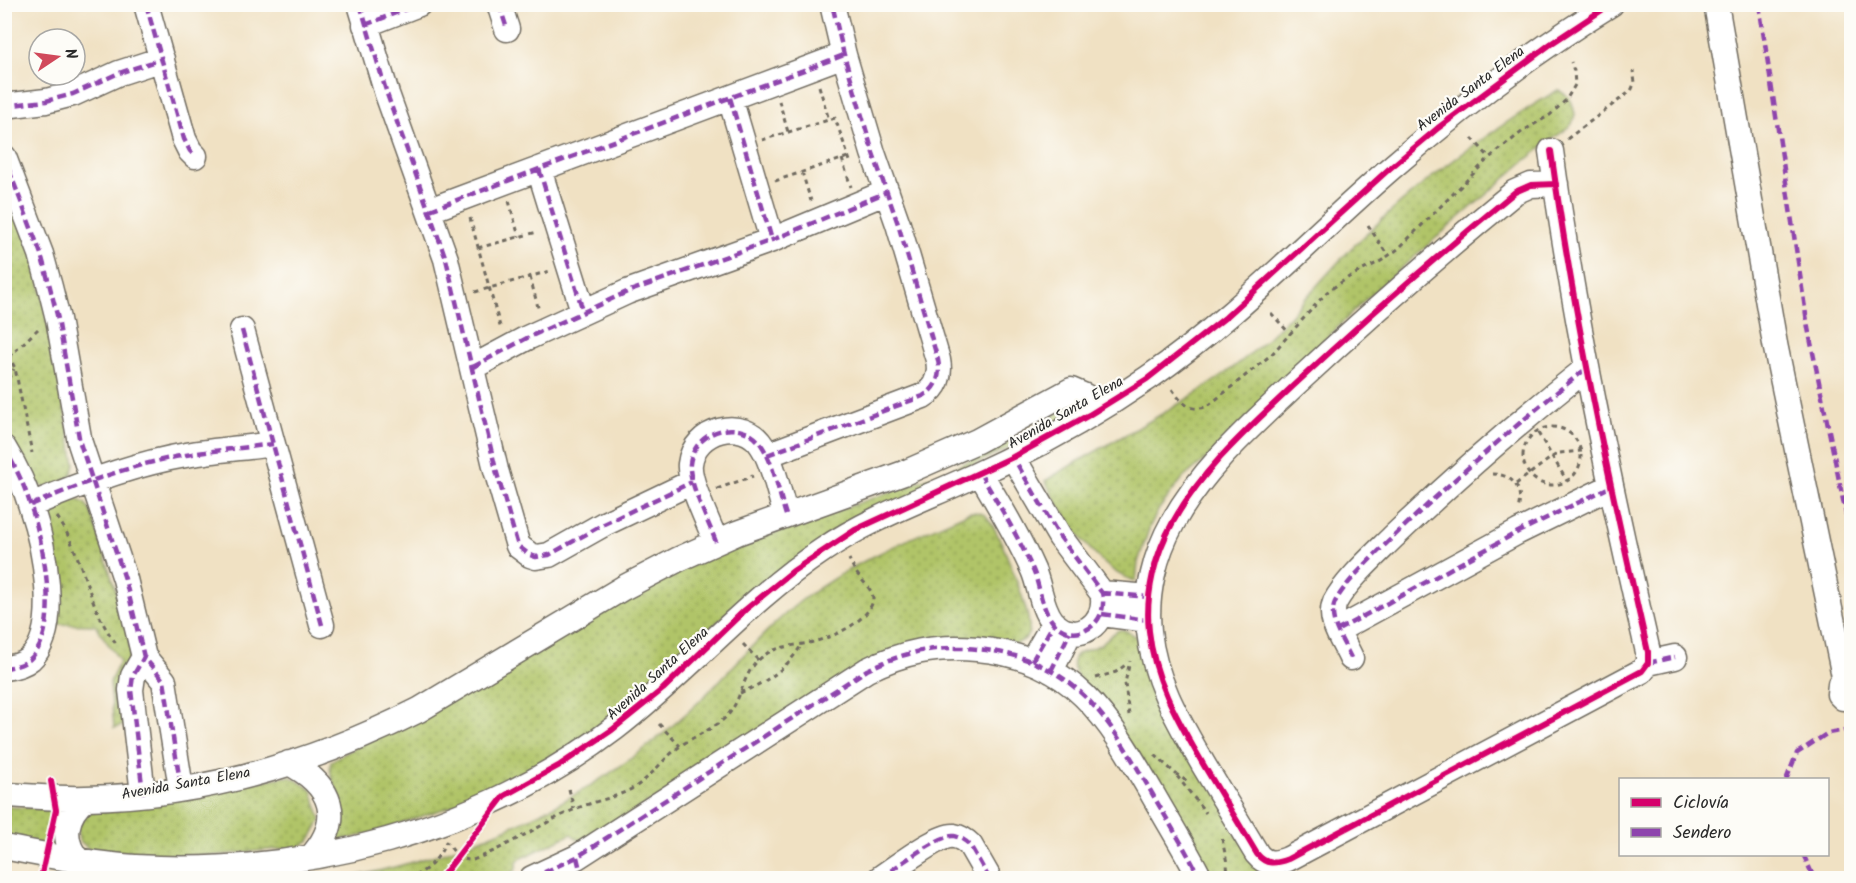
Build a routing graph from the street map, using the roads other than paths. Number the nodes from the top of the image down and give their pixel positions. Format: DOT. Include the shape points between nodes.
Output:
graph roads {
  1 [pos="146,4"];
  2 [pos="419,4"];
  3 [pos="499,4"];
  4 [pos="832,4"];
  5 [pos="1611,4"];
  6 [pos="1716,4"];
  7 [pos="362,15"];
  8 [pos="507,29"];
  9 [pos="844,55"];
  10 [pos="162,59"];
  11 [pos="730,98"];
  12 [pos="4,106"];
  13 [pos="1551,151"];
  14 [pos="195,156"];
  15 [pos="4,158"];
  16 [pos="539,169"];
  17 [pos="1556,184"];
  18 [pos="887,192"];
  19 [pos="430,210"];
  20 [pos="772,240"];
  21 [pos="583,312"];
  22 [pos="242,330"];
  23 [pos="472,367"];
  24 [pos="1587,368"];
  25 [pos="1089,415"];
  26 [pos="273,444"];
  27 [pos="4,448"];
  28 [pos="1013,457"];
  29 [pos="769,462"];
  30 [pos="980,473"];
  31 [pos="92,481"];
  32 [pos="1610,487"];
  33 [pos="695,489"];
  34 [pos="31,505"];
  35 [pos="786,515"];
  36 [pos="716,542"];
  37 [pos="1102,603"];
  38 [pos="1149,609"];
  39 [pos="322,625"];
  40 [pos="1062,628"];
  41 [pos="1338,630"];
  42 [pos="144,657"];
  43 [pos="1675,657"];
  44 [pos="1351,658"];
  45 [pos="1648,663"];
  46 [pos="4,668"];
  47 [pos="1051,672"];
  48 [pos="1849,687"];
  49 [pos="290,763"];
  50 [pos="181,788"];
  51 [pos="143,794"];
  52 [pos="4,795"];
  53 [pos="87,798"];
  54 [pos="4,848"];
  55 [pos="311,857"];
  56 [pos="79,861"];
  57 [pos="580,868"];
  58 [pos="189,873"];
  59 [pos="219,873"];
  60 [pos="532,879"];
  61 [pos="880,879"];
  62 [pos="989,879"];
  63 [pos="1200,879"];
  1 -- 10 [label="street"];
  2 -- 7 [label="street"];
  3 -- 8 [label="street"];
  4 -- 9 [label="street"];
  5 -- 25 [label="street, Avenida Santa Elena" via="1438,128 1195,343"];
  6 -- 48 [label="street" via="1775,344"];
  7 -- 19 [label="street"];
  9 -- 11 [label="street"];
  9 -- 18 [label="street"];
  10 -- 12 [label="street" via="118,73 73,94"];
  10 -- 14 [label="street" via="184,139"];
  11 -- 16 [label="street"];
  11 -- 20 [label="street"];
  13 -- 17 [label="street"];
  15 -- 31 [label="street" via="41,254 56,311 73,412"];
  16 -- 19 [label="street"];
  16 -- 21 [label="street"];
  17 -- 24 [label="street"];
  17 -- 38 [label="street" via="1524,186 1466,231 1337,345 1226,451 1173,522 1155,566"];
  18 -- 20 [label="street"];
  18 -- 29 [label="street" via="938,360 937,382 923,396"];
  19 -- 23 [label="street"];
  20 -- 21 [label="street" via="671,275"];
  21 -- 23 [label="street"];
  22 -- 26 [label="street"];
  23 -- 33 [label="street" via="515,539 530,555 549,555 623,514"];
  24 -- 32 [label="street" via="1591,449"];
  24 -- 41 [label="street" via="1532,424 1417,515 1363,568 1335,603 1333,618"];
  25 -- 28 [label="street, Avenida Santa Elena"];
  25 -- 35 [label="street, Avenida Santa Elena" via="1085,396 1071,390 977,441 868,488"];
  26 -- 31 [label="street" via="155,461"];
  26 -- 39 [label="street"];
  27 -- 34 [label="street"];
  28 -- 30 [label="street, Avenida Santa Elena"];
  28 -- 37 [label="street"];
  29 -- 33 [label="street" via="750,434 720,430 696,447 690,463"];
  29 -- 35 [label="street"];
  30 -- 40 [label="street" via="1017,536 1046,609"];
  30 -- 55 [label="street, Avenida Santa Elena" via="873,521 816,555 745,610 638,710 533,781 444,822"];
  31 -- 34 [label="street"];
  31 -- 42 [label="street" via="125,579"];
  32 -- 41 [label="street"];
  32 -- 45 [label="street"];
  33 -- 36 [label="street"];
  34 -- 46 [label="street" via="45,567 46,625 37,651 23,664"];
  35 -- 36 [label="street, Avenida Santa Elena"];
  36 -- 49 [label="street, Avenida Santa Elena" via="623,588 419,710 353,741"];
  37 -- 38 [label="street"];
  37 -- 40 [label="street" via="1091,627 1084,631"];
  38 -- 45 [label="street" via="1158,675 1176,718 1257,854 1269,863 1288,859 1642,671"];
  40 -- 47 [label="street"];
  41 -- 44 [label="street"];
  42 -- 50 [label="street" via="164,681"];
  42 -- 51 [label="street" via="133,676 131,690"];
  43 -- 45 [label="street"];
  47 -- 57 [label="street" via="1009,654 947,647 886,660 839,686"];
  47 -- 63 [label="street" via="1096,708 1116,732"];
  49 -- 50 [label="street, Avenida Santa Elena"];
  49 -- 55 [label="street" via="318,783 328,800 330,828"];
  50 -- 51 [label="street, Avenida Santa Elena"];
  51 -- 53 [label="street, Avenida Santa Elena"];
  52 -- 53 [label="street, Avenida Santa Elena"];
  53 -- 56 [label="street" via="73,811 67,829 69,845"];
  54 -- 56 [label="street, Avenida Santa Elena"];
  55 -- 59 [label="street, Avenida Santa Elena"];
  56 -- 58 [label="street, Avenida Santa Elena"];
  57 -- 60 [label="street"];
  58 -- 59 [label="street, Avenida Santa Elena"];
  61 -- 62 [label="street" via="939,839 954,836 970,845"];
}
